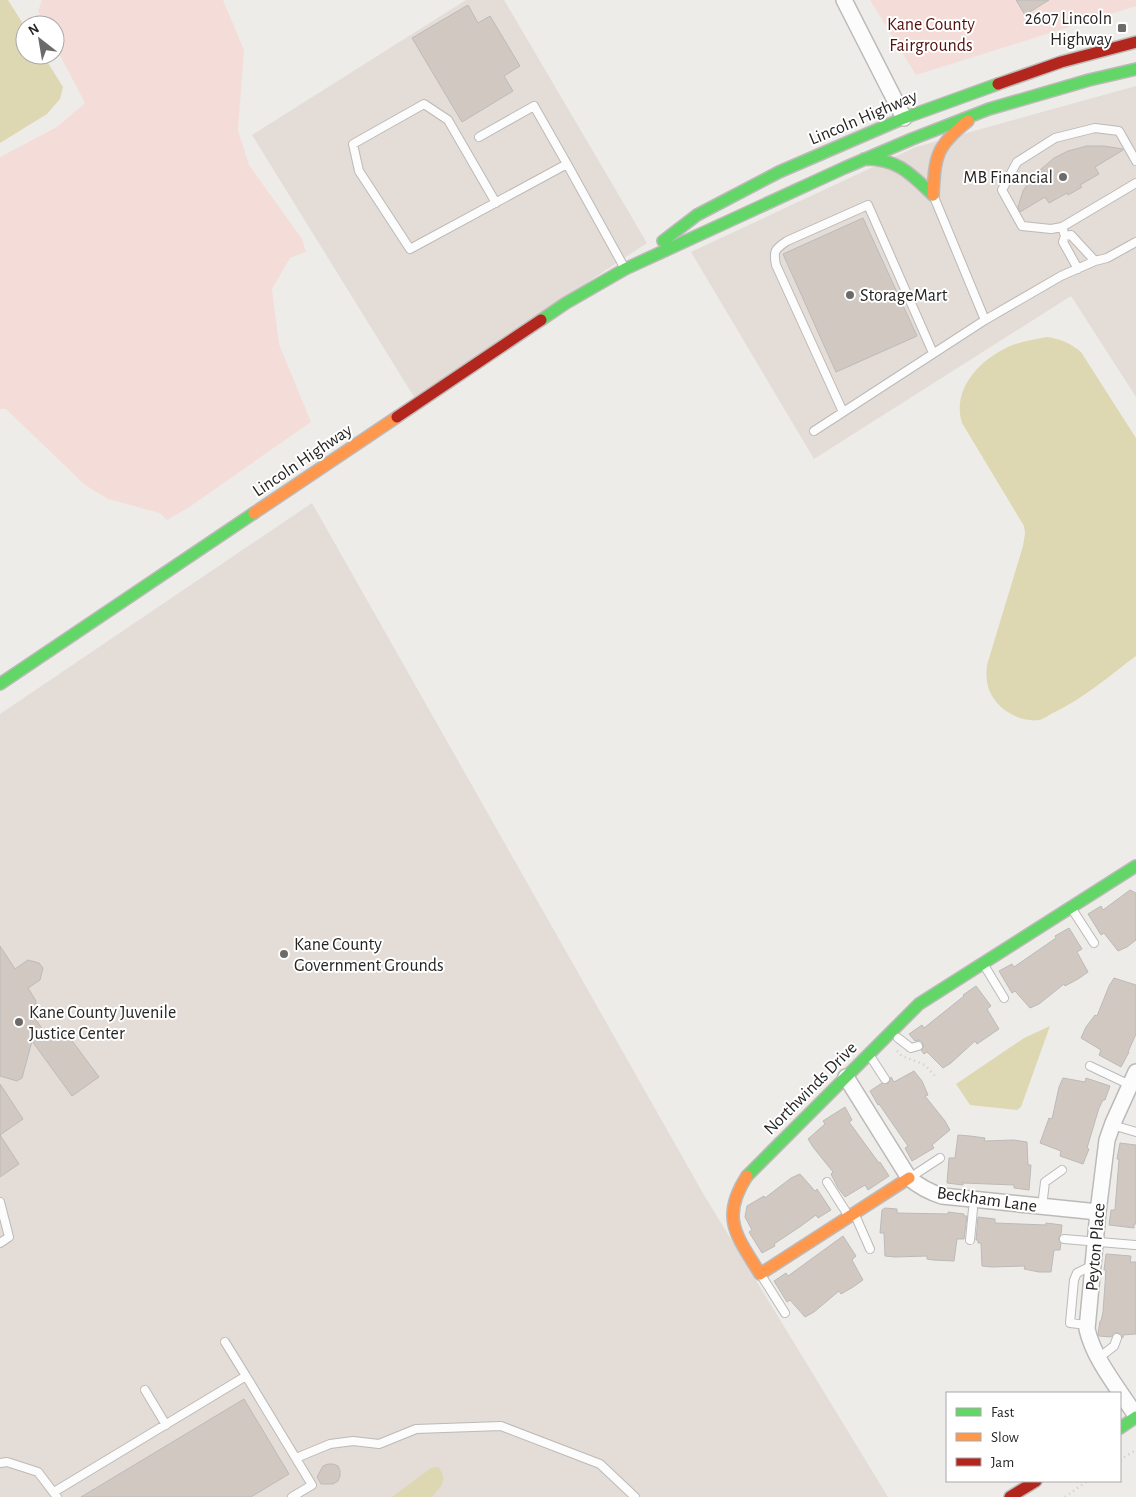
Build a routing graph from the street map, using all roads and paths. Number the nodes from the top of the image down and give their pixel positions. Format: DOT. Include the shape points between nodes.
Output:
graph roads {
  1 [pos="844,0"];
  2 [pos="1136,42"];
  3 [pos="1136,69"];
  4 [pos="976,114"];
  5 [pos="904,118"];
  6 [pos="479,137"];
  7 [pos="864,159"];
  8 [pos="1136,161"];
  9 [pos="567,164"];
  10 [pos="1136,183"];
  11 [pos="933,195"];
  12 [pos="496,203"];
  13 [pos="1062,227"];
  14 [pos="1065,236"];
  15 [pos="1136,242"];
  16 [pos="1095,261"];
  17 [pos="625,269"];
  18 [pos="1078,269"];
  19 [pos="985,320"];
  20 [pos="933,353"];
  21 [pos="843,412"];
  22 [pos="814,430"];
  23 [pos="0,684"];
  24 [pos="1136,866"];
  25 [pos="1071,907"];
  26 [pos="1094,943"];
  27 [pos="983,963"];
  28 [pos="1004,998"];
  29 [pos="898,1038"];
  30 [pos="918,1046"];
  31 [pos="896,1050"];
  32 [pos="868,1054"];
  33 [pos="1090,1066"];
  34 [pos="846,1076"];
  35 [pos="935,1076"];
  36 [pos="1133,1078"];
  37 [pos="885,1079"];
  38 [pos="1112,1125"];
  39 [pos="1136,1132"];
  40 [pos="940,1158"];
  41 [pos="1062,1170"];
  42 [pos="909,1178"];
  43 [pos="827,1182"];
  44 [pos="0,1202"];
  45 [pos="1042,1207"];
  46 [pos="972,1209"];
  47 [pos="1098,1212"];
  48 [pos="851,1215"];
  49 [pos="1064,1239"];
  50 [pos="970,1240"];
  51 [pos="1096,1241"];
  52 [pos="0,1243"];
  53 [pos="1135,1244"];
  54 [pos="870,1249"];
  55 [pos="760,1274"];
  56 [pos="785,1313"];
  57 [pos="1117,1338"];
  58 [pos="225,1342"];
  59 [pos="1105,1353"];
  60 [pos="246,1376"];
  61 [pos="145,1390"];
  62 [pos="1120,1392"];
  63 [pos="1121,1393"];
  64 [pos="1136,1416"];
  65 [pos="166,1425"];
  66 [pos="1121,1427"];
  67 [pos="1136,1450"];
  68 [pos="296,1458"];
  69 [pos="1121,1459"];
  70 [pos="0,1464"];
  71 [pos="1034,1482"];
  72 [pos="1086,1482"];
  73 [pos="55,1495"];
  74 [pos="292,1497"];
  75 [pos="635,1497"];
  76 [pos="1010,1497"];
  77 [pos="1065,1497"];
  1 -- 5 [label="street"];
  2 -- 5 [label="main road, Lincoln Highway" via="1060,62"];
  3 -- 4 [label="main road, Lincoln Highway"];
  4 -- 7 [label="main road, Lincoln Highway"];
  4 -- 11 [label="main road" via="940,149 934,168"];
  5 -- 17 [label="main road, Lincoln Highway" via="779,172 698,215"];
  6 -- 9 [label="lane" via="534,106"];
  7 -- 11 [label="main road" via="894,164"];
  7 -- 17 [label="main road, Lincoln Highway"];
  8 -- 13 [label="lane" via="1119,131 1095,128 1056,138 1017,162 1002,190 1022,226"];
  9 -- 12 [label="lane"];
  9 -- 17 [label="lane"];
  10 -- 13 [label="lane"];
  11 -- 19 [label="lane"];
  12 -- 12 [label="lane" via="410,249 359,171 353,144 424,104 448,120"];
  13 -- 14 [label="lane"];
  14 -- 16 [label="lane" via="1071,235"];
  14 -- 18 [label="lane" via="1064,242"];
  15 -- 16 [label="lane"];
  16 -- 18 [label="lane"];
  17 -- 23 [label="main road, Lincoln Highway" via="558,309"];
  18 -- 19 [label="lane" via="1060,276"];
  19 -- 20 [label="lane"];
  20 -- 21 [label="lane"];
  20 -- 21 [label="lane" via="868,205 787,241 777,248 774,256 776,265"];
  21 -- 22 [label="lane"];
  24 -- 25 [label="main road, Northwinds Drive"];
  25 -- 26 [label="lane"];
  25 -- 27 [label="main road, Northwinds Drive"];
  27 -- 28 [label="lane"];
  27 -- 32 [label="main road, Northwinds Drive" via="919,1004"];
  29 -- 30 [label="lane" via="911,1048"];
  31 -- 35 [label="path" via="902,1056 925,1065"];
  32 -- 34 [label="main road, Northwinds Drive"];
  32 -- 37 [label="lane"];
  33 -- 36 [label="lane"];
  34 -- 42 [label="street, Beckham Lane"];
  34 -- 55 [label="main road, Northwinds Drive" via="746,1177 739,1189 732,1220 734,1231"];
  36 -- 38 [label="street, Peyton Place"];
  38 -- 39 [label="lane"];
  38 -- 47 [label="street, Peyton Place" via="1107,1140"];
  40 -- 42 [label="lane"];
  41 -- 45 [label="lane" via="1045,1182"];
  42 -- 45 [label="street, Beckham Lane" via="928,1192 942,1196"];
  42 -- 48 [label="main road"];
  43 -- 48 [label="lane"];
  44 -- 52 [label="lane" via="8,1237"];
  45 -- 47 [label="street, Beckham Lane"];
  46 -- 50 [label="lane"];
  47 -- 51 [label="street, Peyton Place"];
  48 -- 54 [label="lane"];
  48 -- 55 [label="main road"];
  49 -- 51 [label="lane"];
  51 -- 53 [label="lane"];
  51 -- 62 [label="street, Peyton Place" via="1087,1325 1089,1341"];
  55 -- 56 [label="lane"];
  57 -- 59 [label="lane" via="1114,1346"];
  58 -- 60 [label="lane"];
  60 -- 65 [label="lane"];
  60 -- 68 [label="lane"];
  61 -- 65 [label="lane"];
  63 -- 64 [label="street, Peyton Place"];
  64 -- 66 [label="main road"];
  65 -- 73 [label="lane"];
  67 -- 69 [label="path"];
  68 -- 74 [label="lane" via="312,1484"];
  68 -- 75 [label="lane" via="330,1444 353,1441 379,1444 416,1429 501,1426 600,1464"];
  70 -- 73 [label="lane" via="7,1462 38,1472"];
  71 -- 76 [label="main road"];
  72 -- 77 [label="path"];
}
